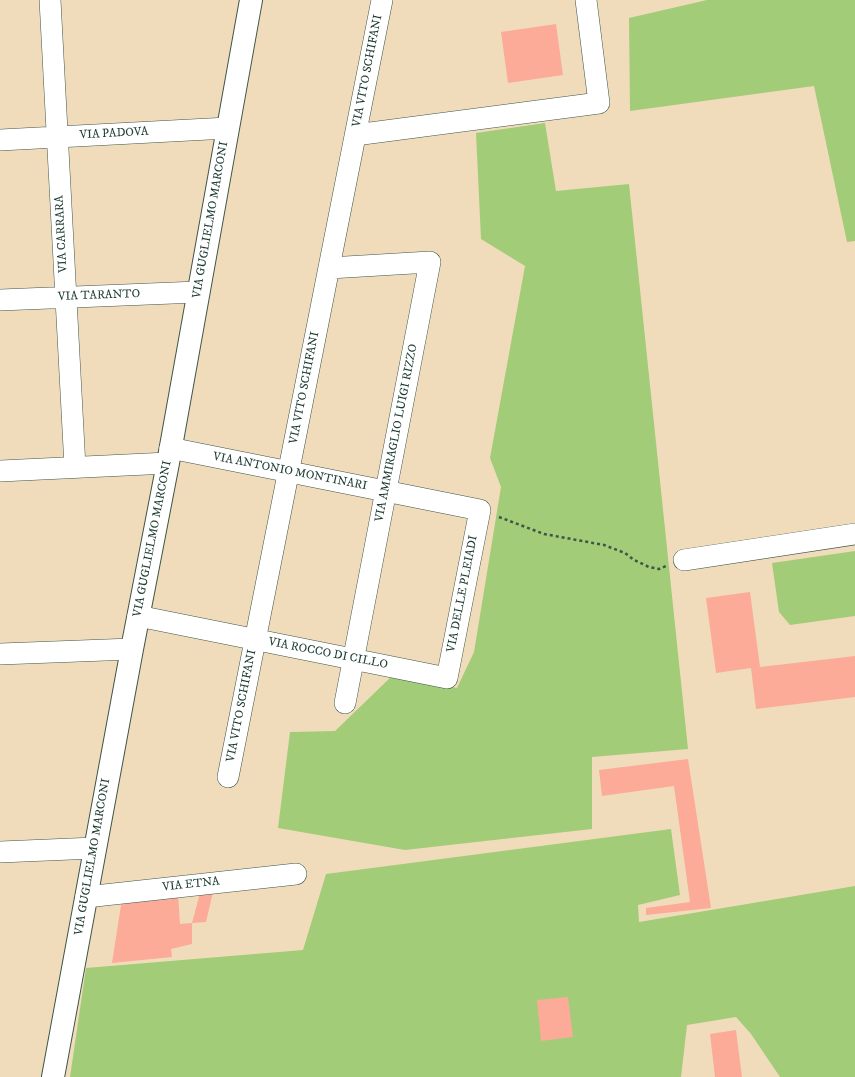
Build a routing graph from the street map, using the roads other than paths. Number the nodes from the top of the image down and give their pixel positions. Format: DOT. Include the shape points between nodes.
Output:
graph roads {
  1 [pos="50,0"];
  2 [pos="251,0"];
  3 [pos="382,0"];
  4 [pos="586,0"];
  5 [pos="228,128"];
  6 [pos="355,135"];
  7 [pos="57,137"];
  8 [pos="0,140"];
  9 [pos="328,268"];
  10 [pos="198,292"];
  11 [pos="66,297"];
  12 [pos="0,300"];
  13 [pos="169,456"];
  14 [pos="75,467"];
  15 [pos="0,471"];
  16 [pos="288,472"];
  17 [pos="386,492"];
  18 [pos="480,510"];
  19 [pos="855,534"];
  20 [pos="684,560"];
  21 [pos="138,616"];
  22 [pos="255,639"];
  23 [pos="132,649"];
  24 [pos="0,654"];
  25 [pos="353,659"];
  26 [pos="447,678"];
  27 [pos="345,703"];
  28 [pos="228,777"];
  29 [pos="95,848"];
  30 [pos="0,852"];
  31 [pos="296,874"];
  32 [pos="86,897"];
  33 [pos="53,1077"];
  1 -- 7 [label="street, VIA CARRARA"];
  2 -- 5 [label="main road, VIA GUGLIELMO MARCONI"];
  3 -- 6 [label="street, VIA VITO SCHIFANI"];
  4 -- 6 [label="street" via="599,103"];
  5 -- 7 [label="street, VIA PADOVA"];
  5 -- 10 [label="main road, VIA GUGLIELMO MARCONI"];
  6 -- 9 [label="street, VIA VITO SCHIFANI"];
  7 -- 8 [label="street, VIA PADOVA"];
  7 -- 11 [label="street, VIA CARRARA"];
  9 -- 16 [label="street, VIA VITO SCHIFANI"];
  9 -- 17 [label="street, VIA AMMIRAGLIO LUIGI RIZZO" via="430,262"];
  10 -- 11 [label="street, VIA TARANTO"];
  10 -- 13 [label="main road, VIA GUGLIELMO MARCONI"];
  11 -- 12 [label="street, VIA TARANTO"];
  11 -- 14 [label="street, VIA CARRARA"];
  13 -- 14 [label="street, VIA ANTONIO MONTINARI"];
  13 -- 16 [label="street, VIA ANTONIO MONTINARI"];
  13 -- 21 [label="main road, VIA GUGLIELMO MARCONI"];
  14 -- 15 [label="street, VIA ANTONIO MONTINARI"];
  16 -- 17 [label="street, VIA ANTONIO MONTINARI"];
  16 -- 22 [label="street, VIA VITO SCHIFANI"];
  17 -- 18 [label="street, VIA ANTONIO MONTINARI"];
  17 -- 25 [label="street, VIA AMMIRAGLIO LUIGI RIZZO"];
  18 -- 26 [label="street, VIA DELLE PLEIADI"];
  19 -- 20 [label="street"];
  21 -- 22 [label="street, VIA ROCCO DI CILLO"];
  21 -- 23 [label="main road, VIA GUGLIELMO MARCONI"];
  22 -- 25 [label="street, VIA ROCCO DI CILLO"];
  22 -- 28 [label="street, VIA VITO SCHIFANI"];
  23 -- 24 [label="street"];
  23 -- 29 [label="main road, VIA GUGLIELMO MARCONI"];
  25 -- 26 [label="street, VIA ROCCO DI CILLO"];
  25 -- 27 [label="street, VIA AMMIRAGLIO LUIGI RIZZO"];
  29 -- 30 [label="street"];
  29 -- 32 [label="main road, VIA GUGLIELMO MARCONI"];
  31 -- 32 [label="street, VIA ETNA"];
  32 -- 33 [label="main road, VIA GUGLIELMO MARCONI"];
}
